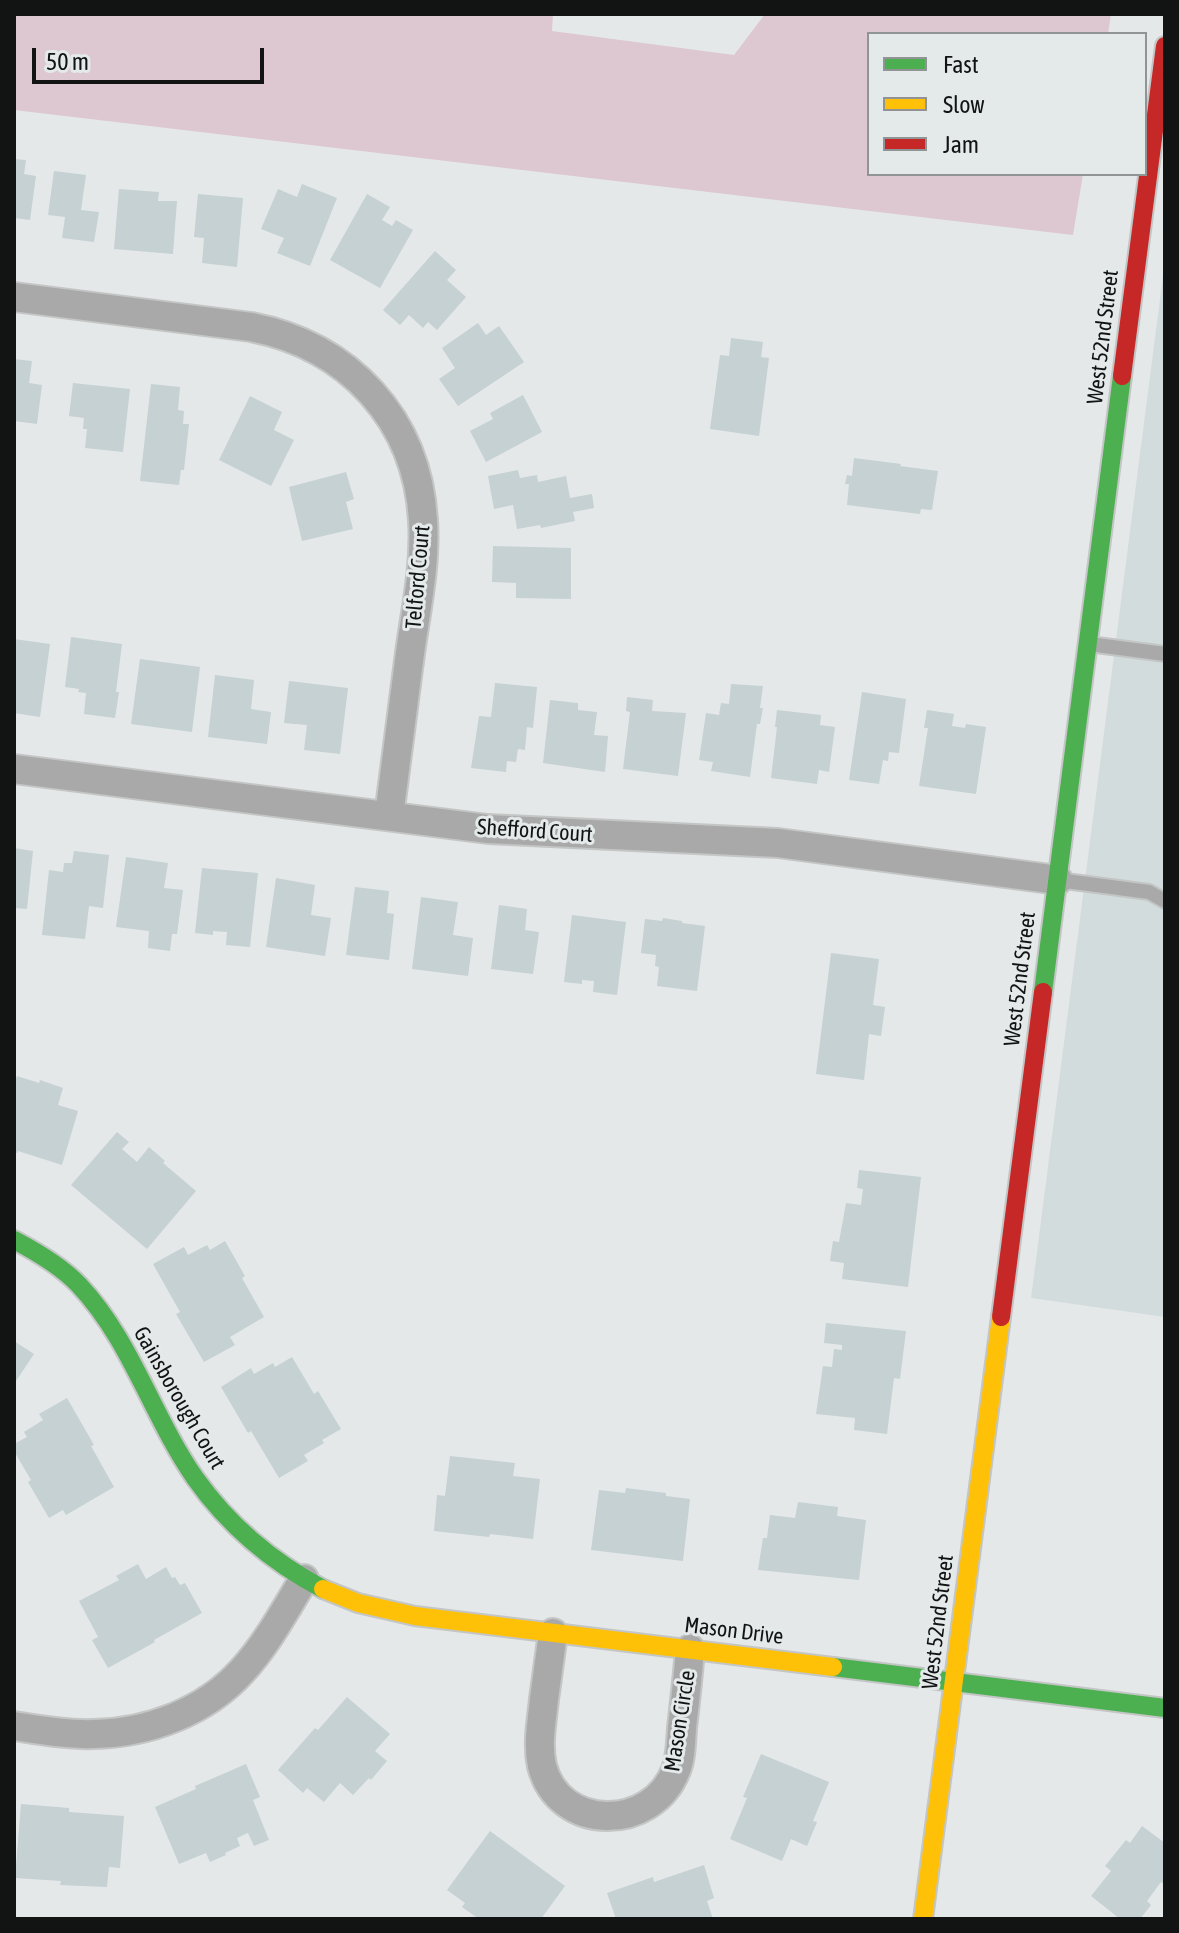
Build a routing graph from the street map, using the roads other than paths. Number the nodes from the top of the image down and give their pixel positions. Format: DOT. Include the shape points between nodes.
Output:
graph roads {
  1 [pos="1165,46"];
  2 [pos="14,297"];
  3 [pos="1088,644"];
  4 [pos="1165,654"];
  5 [pos="14,769"];
  6 [pos="389,816"];
  7 [pos="1058,880"];
  8 [pos="1165,901"];
  9 [pos="14,1240"];
  10 [pos="304,1579"];
  11 [pos="553,1633"];
  12 [pos="690,1649"];
  13 [pos="954,1682"];
  14 [pos="1165,1708"];
  15 [pos="14,1726"];
  16 [pos="923,1919"];
  1 -- 3 [label="street, West 52nd Street"];
  2 -- 6 [label="street, Telford Court" via="281,334 334,359 385,407 416,471 424,522"];
  3 -- 4 [label="lane"];
  3 -- 7 [label="street, West 52nd Street"];
  5 -- 6 [label="street, Shefford Court"];
  6 -- 7 [label="street, Shefford Court" via="509,831 778,843"];
  7 -- 8 [label="lane" via="1149,892"];
  7 -- 13 [label="street, West 52nd Street"];
  9 -- 10 [label="street, Gainsborough Court" via="86,1294 112,1329 201,1487 246,1539"];
  10 -- 11 [label="street, Mason Drive" via="329,1593 390,1612"];
  10 -- 15 [label="street" via="244,1669 212,1698 176,1717 93,1734"];
  11 -- 12 [label="street, Mason Drive"];
  11 -- 12 [label="street, Mason Circle" via="540,1737 542,1766 555,1792 567,1802 609,1817 651,1804 677,1768"];
  12 -- 13 [label="street, Mason Drive"];
  13 -- 14 [label="street, Mason Drive"];
  13 -- 16 [label="street, West 52nd Street"];
}
